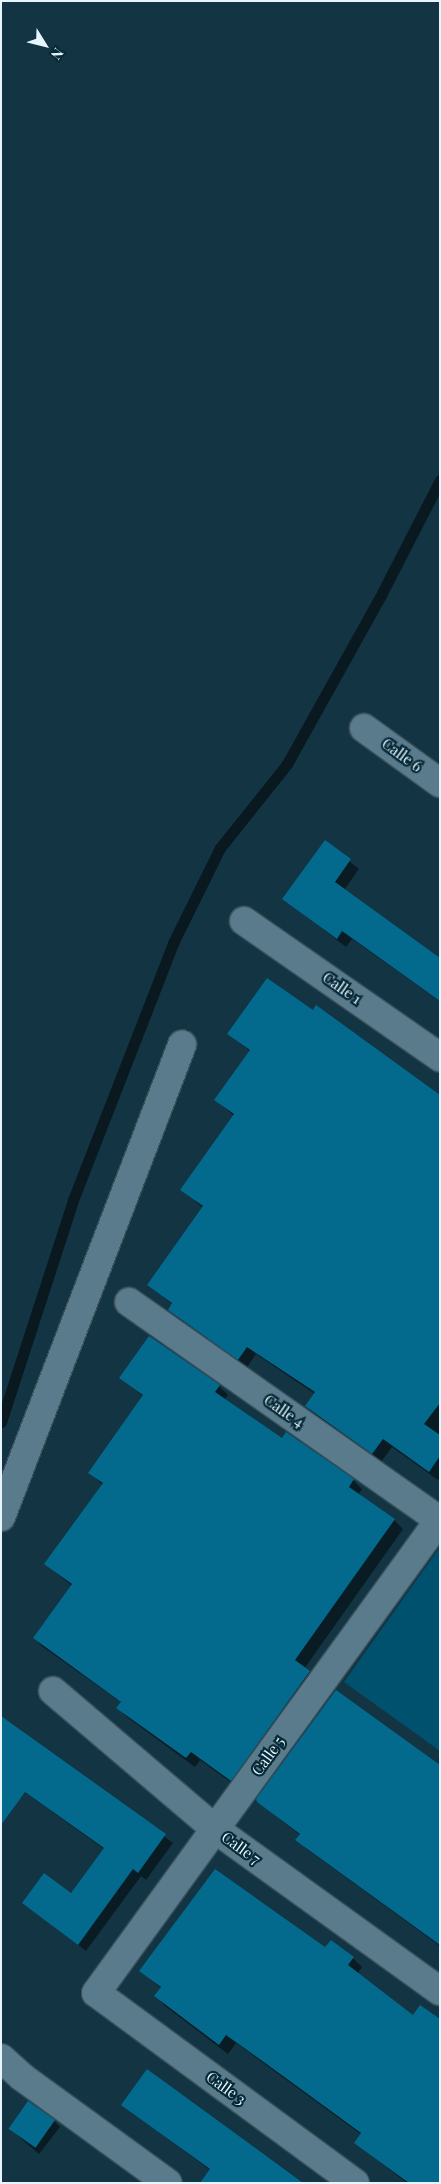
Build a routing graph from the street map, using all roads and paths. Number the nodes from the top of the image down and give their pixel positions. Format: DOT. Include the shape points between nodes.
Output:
graph roads {
  1 [pos="364,728"];
  2 [pos="440,783"];
  3 [pos="244,920"];
  4 [pos="182,1045"];
  5 [pos="440,1057"];
  6 [pos="129,1302"];
  7 [pos="1,1516"];
  8 [pos="439,1520"];
  9 [pos="53,1691"];
  10 [pos="215,1829"];
  11 [pos="440,1991"];
  12 [pos="96,1993"];
  13 [pos="1,2058"];
  14 [pos="168,2183"];
  15 [pos="355,2183"];
  1 -- 2 [label="street, Calle 6"];
  3 -- 5 [label="street, Calle 1"];
  4 -- 7 [label="street"];
  6 -- 8 [label="street, Calle 4"];
  8 -- 10 [label="street, Calle 5"];
  9 -- 10 [label="street, Calle 7"];
  10 -- 11 [label="street, Calle 7"];
  10 -- 12 [label="street, Calle 5"];
  12 -- 15 [label="street, Calle 3"];
  13 -- 14 [label="street" via="22,2077"];
}
